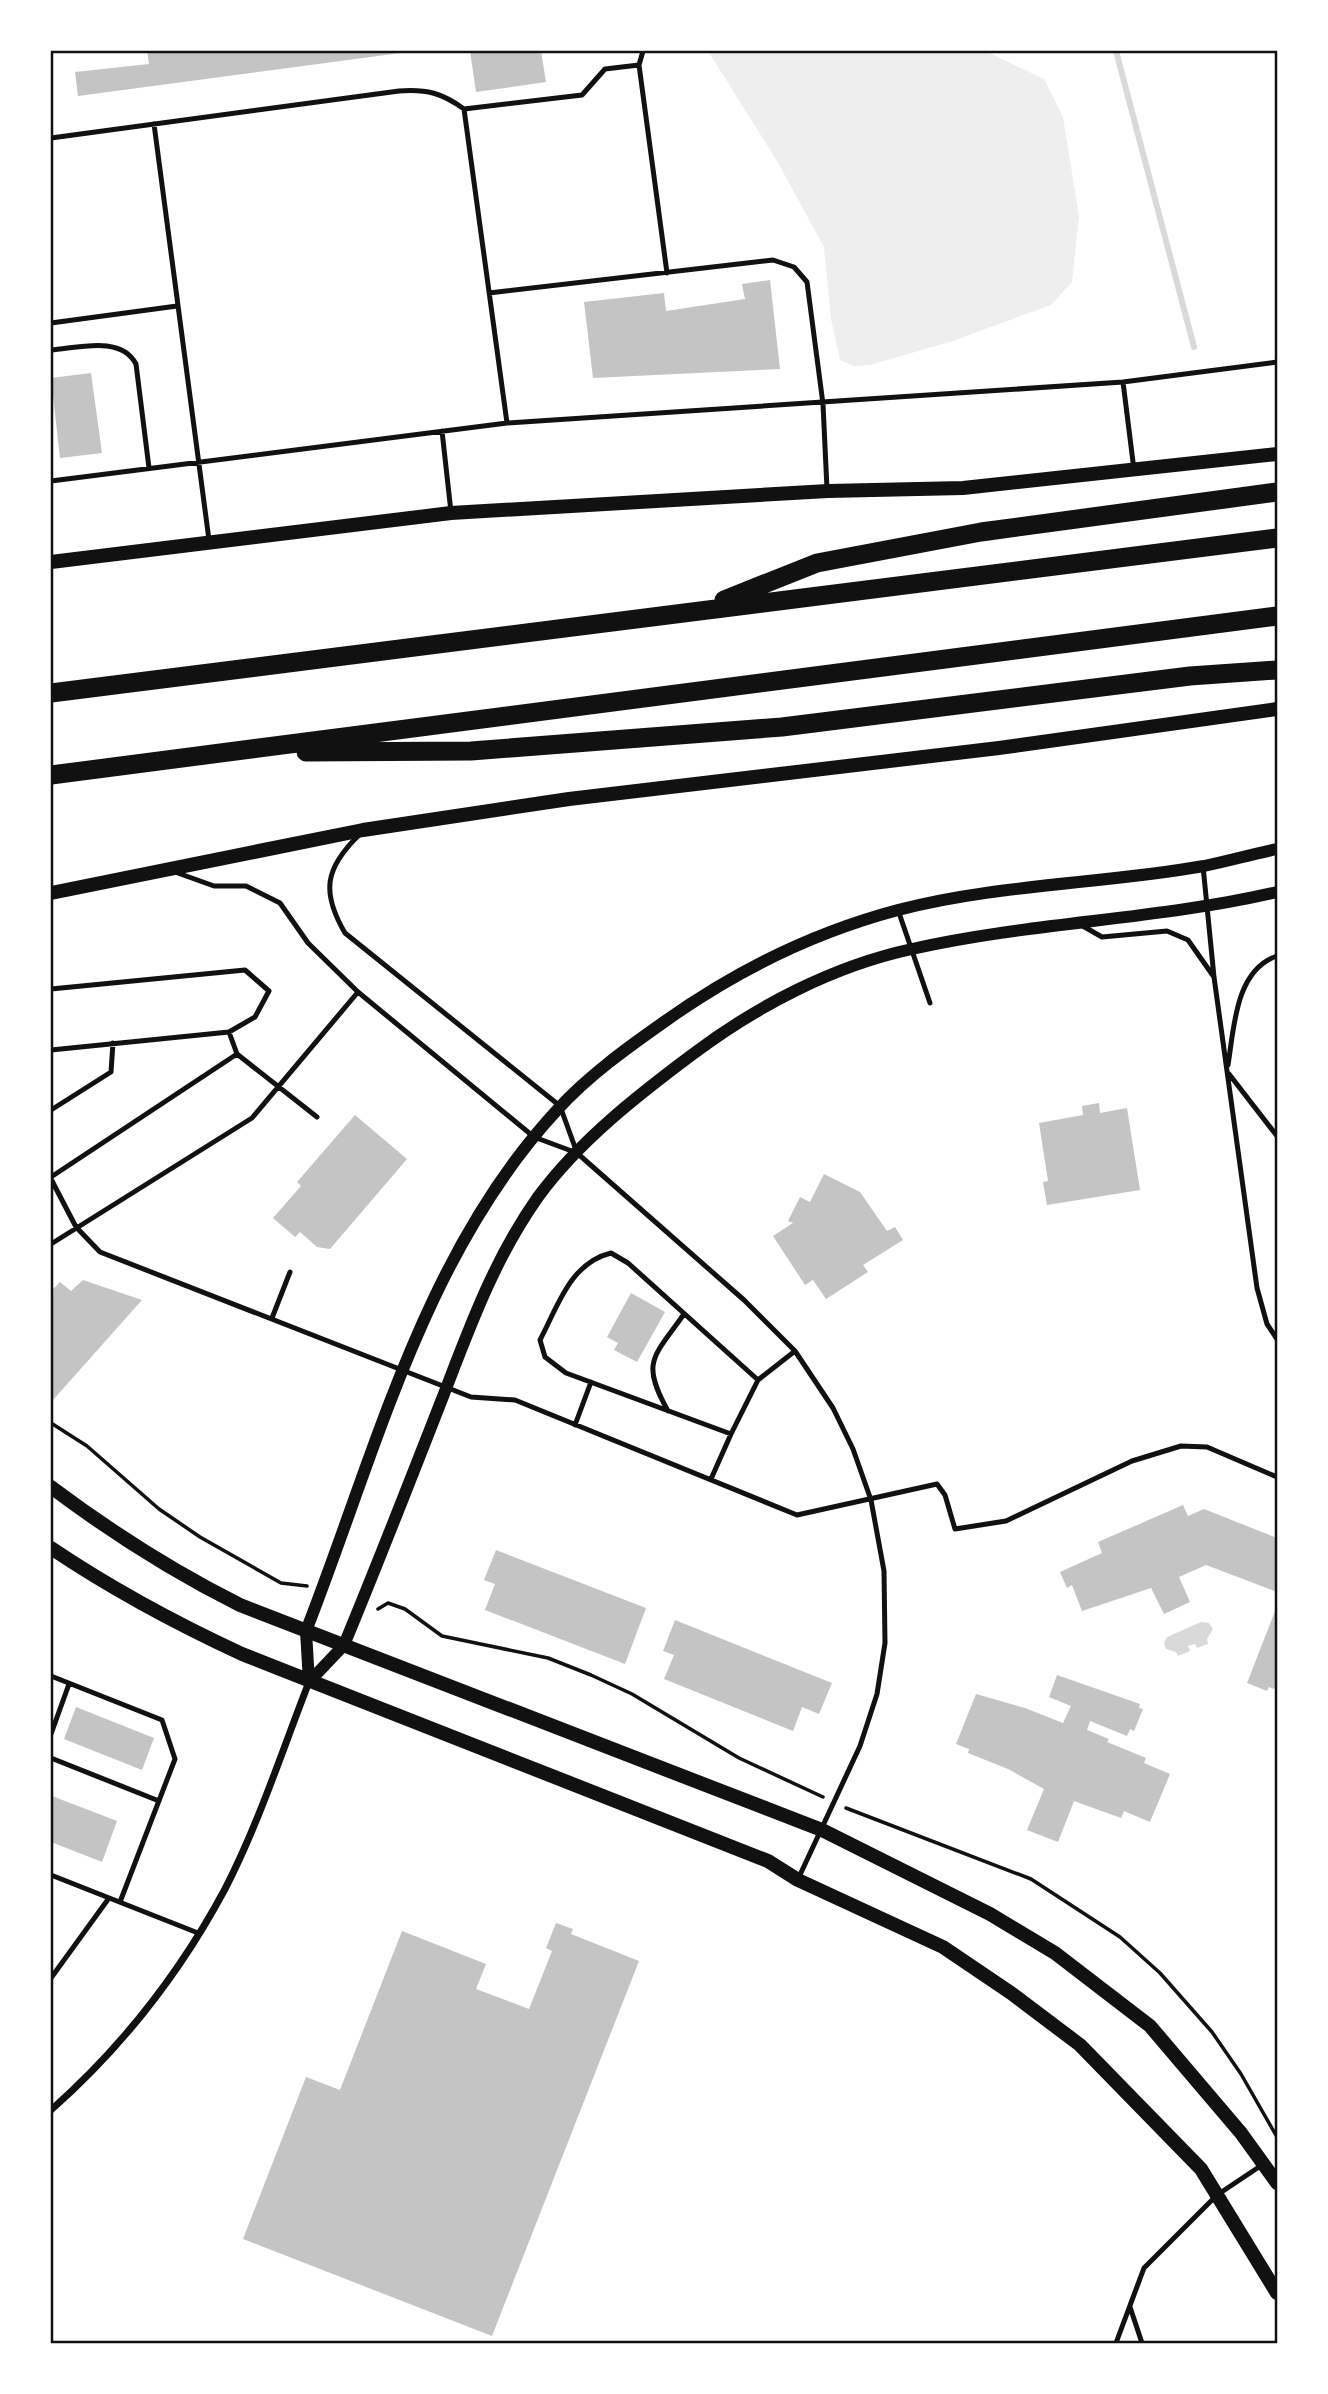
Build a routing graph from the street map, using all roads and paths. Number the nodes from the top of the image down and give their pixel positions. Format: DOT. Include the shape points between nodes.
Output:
graph roads {
  1 [pos="643,51"];
  2 [pos="639,65"];
  3 [pos="464,109"];
  4 [pos="154,124"];
  5 [pos="51,138"];
  6 [pos="667,273"];
  7 [pos="489,293"];
  8 [pos="177,306"];
  9 [pos="51,323"];
  10 [pos="51,350"];
  11 [pos="1277,362"];
  12 [pos="1123,382"];
  13 [pos="823,404"];
  14 [pos="507,423"];
  15 [pos="442,431"];
  16 [pos="1277,454"];
  17 [pos="200,462"];
  18 [pos="149,468"];
  19 [pos="1134,470"];
  20 [pos="51,481"];
  21 [pos="828,491"];
  22 [pos="1277,492"];
  23 [pos="451,513"];
  24 [pos="1277,538"];
  25 [pos="209,540"];
  26 [pos="51,562"];
  27 [pos="697,611"];
  28 [pos="1277,616"];
  29 [pos="1277,670"];
  30 [pos="51,693"];
  31 [pos="1277,709"];
  32 [pos="221,752"];
  33 [pos="51,775"];
  34 [pos="363,830"];
  35 [pos="1277,849"];
  36 [pos="1203,866"];
  37 [pos="168,870"];
  38 [pos="1277,892"];
  39 [pos="51,893"];
  40 [pos="1209,905"];
  41 [pos="898,910"];
  42 [pos="1078,923"];
  43 [pos="909,949"];
  44 [pos="1277,956"];
  45 [pos="1214,977"];
  46 [pos="51,989"];
  47 [pos="358,992"];
  48 [pos="930,1003"];
  49 [pos="229,1032"];
  50 [pos="113,1043"];
  51 [pos="51,1050"];
  52 [pos="237,1054"];
  53 [pos="1227,1072"];
  54 [pos="279,1087"];
  55 [pos="560,1106"];
  56 [pos="51,1110"];
  57 [pos="317,1117"];
  58 [pos="1277,1136"];
  59 [pos="534,1137"];
  60 [pos="577,1153"];
  61 [pos="51,1178"];
  62 [pos="76,1227"];
  63 [pos="51,1244"];
  64 [pos="290,1272"];
  65 [pos="684,1314"];
  66 [pos="272,1318"];
  67 [pos="1277,1339"];
  68 [pos="795,1351"];
  69 [pos="404,1370"];
  70 [pos="758,1380"];
  71 [pos="591,1382"];
  72 [pos="446,1387"];
  73 [pos="668,1411"];
  74 [pos="51,1423"];
  75 [pos="575,1425"];
  76 [pos="731,1434"];
  77 [pos="1277,1476"];
  78 [pos="711,1479"];
  79 [pos="51,1487"];
  80 [pos="871,1500"];
  81 [pos="51,1548"];
  82 [pos="322,1591"];
  83 [pos="361,1604"];
  84 [pos="306,1631"];
  85 [pos="344,1645"];
  86 [pos="51,1676"];
  87 [pos="309,1682"];
  88 [pos="69,1684"];
  89 [pos="51,1734"];
  90 [pos="51,1758"];
  91 [pos="159,1801"];
  92 [pos="834,1802"];
  93 [pos="822,1830"];
  94 [pos="51,1875"];
  95 [pos="798,1880"];
  96 [pos="109,1898"];
  97 [pos="120,1902"];
  98 [pos="198,1933"];
  99 [pos="51,1978"];
  100 [pos="51,2110"];
  101 [pos="1277,2137"];
  102 [pos="1264,2164"];
  103 [pos="1277,2183"];
  104 [pos="1217,2195"];
  105 [pos="1277,2293"];
  106 [pos="1130,2307"];
  107 [pos="1116,2343"];
  108 [pos="1142,2343"];
  1 -- 2 [label="lane"];
  2 -- 3 [label="lane" via="605,69 582,95"];
  2 -- 6 [label="lane"];
  3 -- 4 [label="lane" via="443,94 425,89"];
  3 -- 7 [label="lane"];
  4 -- 5 [label="lane"];
  4 -- 8 [label="lane"];
  6 -- 7 [label="lane"];
  6 -- 13 [label="lane" via="774,260 793,267 807,282"];
  7 -- 14 [label="lane"];
  8 -- 9 [label="lane"];
  8 -- 17 [label="lane"];
  10 -- 18 [label="lane" via="110,346 131,355 136,364"];
  11 -- 12 [label="lane"];
  12 -- 13 [label="lane"];
  12 -- 19 [label="lane"];
  13 -- 14 [label="lane"];
  13 -- 21 [label="lane"];
  14 -- 15 [label="lane"];
  15 -- 17 [label="lane"];
  15 -- 23 [label="lane"];
  16 -- 19 [label="main road"];
  17 -- 18 [label="lane"];
  17 -- 25 [label="lane"];
  18 -- 20 [label="lane"];
  19 -- 21 [label="main road" via="962,488"];
  21 -- 23 [label="main road"];
  22 -- 27 [label="highway" via="982,531 817,563"];
  23 -- 25 [label="main road"];
  24 -- 27 [label="highway"];
  25 -- 26 [label="main road"];
  27 -- 30 [label="highway"];
  28 -- 32 [label="highway"];
  29 -- 32 [label="highway" via="1190,676 769,729 471,751"];
  31 -- 34 [label="main road" via="999,748 569,799"];
  32 -- 33 [label="highway"];
  34 -- 37 [label="main road"];
  34 -- 55 [label="lane" via="339,854 329,877 332,911 345,933"];
  35 -- 36 [label="street"];
  36 -- 40 [label="lane"];
  36 -- 41 [label="street" via="976,894"];
  37 -- 39 [label="main road"];
  37 -- 47 [label="lane" via="214,886 246,886 280,903 308,943"];
  38 -- 40 [label="street"];
  40 -- 42 [label="street"];
  40 -- 45 [label="lane"];
  41 -- 43 [label="lane"];
  41 -- 55 [label="street" via="825,933 694,1001 623,1051"];
  42 -- 43 [label="street"];
  42 -- 45 [label="lane" via="1102,937 1167,931 1188,940"];
  43 -- 48 [label="lane"];
  43 -- 60 [label="street" via="786,995 720,1034 652,1084"];
  44 -- 53 [label="lane" via="1258,967 1248,981 1237,1011"];
  45 -- 53 [label="lane"];
  46 -- 49 [label="lane" via="245,970 269,991 255,1017"];
  47 -- 54 [label="lane"];
  47 -- 59 [label="lane"];
  49 -- 50 [label="lane"];
  49 -- 52 [label="lane"];
  50 -- 51 [label="lane"];
  50 -- 56 [label="lane" via="111,1072"];
  52 -- 54 [label="lane"];
  52 -- 61 [label="lane"];
  53 -- 58 [label="lane"];
  53 -- 67 [label="lane" via="1257,1288 1267,1325"];
  54 -- 57 [label="lane"];
  54 -- 62 [label="lane" via="252,1118"];
  55 -- 59 [label="street"];
  55 -- 60 [label="lane"];
  59 -- 60 [label="lane"];
  59 -- 69 [label="street" via="465,1235"];
  60 -- 68 [label="lane"];
  60 -- 72 [label="street" via="539,1197 506,1251 474,1312"];
  61 -- 62 [label="lane"];
  62 -- 63 [label="lane"];
  62 -- 66 [label="lane" via="100,1252"];
  64 -- 66 [label="lane"];
  65 -- 70 [label="lane"];
  65 -- 71 [label="lane" via="611,1253 593,1258 574,1275 540,1340 545,1357 566,1373"];
  65 -- 73 [label="lane" via="650,1368"];
  66 -- 69 [label="lane"];
  68 -- 70 [label="lane"];
  68 -- 80 [label="lane" via="833,1408"];
  69 -- 72 [label="lane"];
  69 -- 82 [label="street"];
  70 -- 76 [label="lane"];
  71 -- 73 [label="lane"];
  71 -- 75 [label="lane"];
  72 -- 75 [label="lane" via="471,1397 515,1401"];
  72 -- 83 [label="street"];
  73 -- 76 [label="lane"];
  74 -- 82 [label="path" via="87,1446 200,1537 281,1583"];
  75 -- 78 [label="lane"];
  76 -- 78 [label="lane"];
  77 -- 80 [label="lane" via="1207,1447 1181,1446 1132,1461 1006,1521 955,1529 937,1483"];
  78 -- 80 [label="lane" via="797,1515"];
  79 -- 84 [label="main road" via="172,1571"];
  80 -- 92 [label="lane" via="884,1571 885,1643 877,1694"];
  81 -- 87 [label="main road" via="171,1621"];
  82 -- 84 [label="street"];
  83 -- 85 [label="street"];
  83 -- 92 [label="path" via="378,1609 387,1603 405,1609 442,1636 548,1658 591,1675 739,1758"];
  84 -- 85 [label="main road"];
  84 -- 87 [label="street"];
  85 -- 87 [label="street"];
  85 -- 93 [label="main road"];
  86 -- 88 [label="lane"];
  87 -- 95 [label="main road" via="768,1861"];
  87 -- 98 [label="street" via="252,1829 225,1889"];
  88 -- 89 [label="lane"];
  88 -- 91 [label="lane" via="162,1720 175,1759"];
  90 -- 91 [label="lane"];
  91 -- 97 [label="lane"];
  92 -- 93 [label="lane"];
  92 -- 101 [label="path" via="1031,1880 1120,1937 1160,1973 1212,2032"];
  93 -- 95 [label="lane"];
  93 -- 102 [label="main road" via="990,1914 1055,1953 1125,2005 1150,2026"];
  94 -- 96 [label="lane"];
  95 -- 104 [label="main road" via="943,1947 1011,1993 1080,2045 1201,2169"];
  96 -- 97 [label="lane"];
  96 -- 99 [label="lane"];
  97 -- 98 [label="lane"];
  98 -- 100 [label="street" via="146,2011 91,2075"];
  102 -- 103 [label="main road"];
  102 -- 104 [label="lane"];
  104 -- 105 [label="main road"];
  104 -- 106 [label="lane" via="1144,2267"];
  106 -- 107 [label="lane"];
  106 -- 108 [label="lane"];
}
